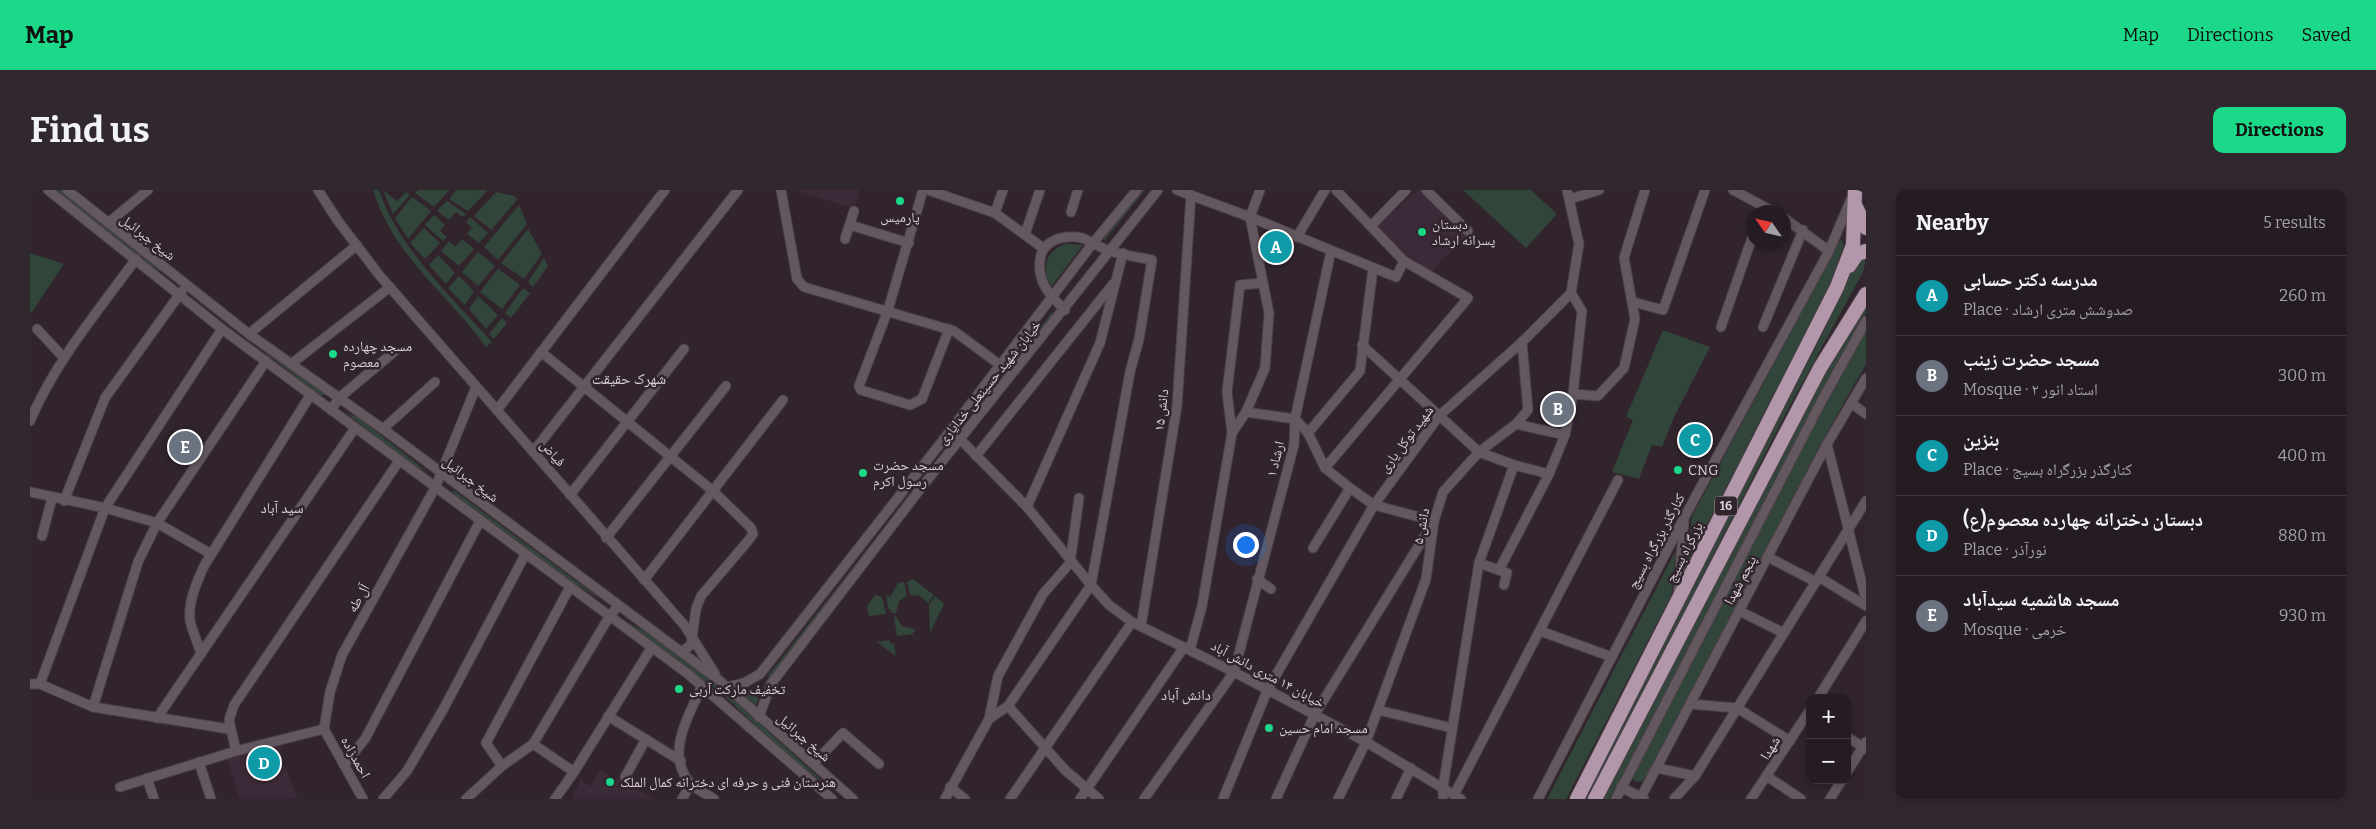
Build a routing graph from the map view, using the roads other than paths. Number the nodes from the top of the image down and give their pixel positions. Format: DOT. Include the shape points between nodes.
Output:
graph roads {
  1 [pos="48,190"];
  2 [pos="67,190"];
  3 [pos="148,190"];
  4 [pos="318,190"];
  5 [pos="665,190"];
  6 [pos="738,190"];
  7 [pos="781,190"];
  8 [pos="923,190"];
  9 [pos="928,190"];
  10 [pos="1003,190"];
  11 [pos="1040,190"];
  12 [pos="1078,190"];
  13 [pos="1137,190"];
  14 [pos="1158,190"];
  15 [pos="1177,190"];
  16 [pos="1260,190"];
  17 [pos="1325,190"];
  18 [pos="1336,190"];
  19 [pos="1406,190"];
  20 [pos="1426,190"];
  21 [pos="1567,190"];
  22 [pos="1599,190"];
  23 [pos="1645,190"];
  24 [pos="1705,190"];
  25 [pos="1734,190"];
  26 [pos="1855,190"];
  27 [pos="1191,195"];
  28 [pos="1570,200"];
  29 [pos="1755,205"];
  30 [pos="1855,206"];
  31 [pos="854,211"];
  32 [pos="1071,212"];
  33 [pos="995,213"];
  34 [pos="1250,217"];
  35 [pos="1791,222"];
  36 [pos="108,223"];
  37 [pos="850,225"];
  38 [pos="1371,226"];
  39 [pos="1866,228"];
  40 [pos="1803,230"];
  41 [pos="1468,231"];
  42 [pos="1024,234"];
  43 [pos="1297,238"];
  44 [pos="845,239"];
  45 [pos="909,243"];
  46 [pos="1093,243"];
  47 [pos="357,245"];
  48 [pos="1042,248"];
  49 [pos="1748,250"];
  50 [pos="1829,250"];
  51 [pos="1110,251"];
  52 [pos="1331,251"];
  53 [pos="1866,251"];
  54 [pos="1123,253"];
  55 [pos="136,259"];
  56 [pos="1404,261"];
  57 [pos="1373,268"];
  58 [pos="1116,281"];
  59 [pos="1263,283"];
  60 [pos="187,286"];
  61 [pos="390,287"];
  62 [pos="1837,287"];
  63 [pos="1570,293"];
  64 [pos="180,294"];
  65 [pos="1865,295"];
  66 [pos="1052,298"];
  67 [pos="1633,302"];
  68 [pos="888,310"];
  69 [pos="1065,310"];
  70 [pos="1866,321"];
  71 [pos="1721,326"];
  72 [pos="1764,327"];
  73 [pos="222,328"];
  74 [pos="37,329"];
  75 [pos="949,329"];
  76 [pos="249,334"];
  77 [pos="1522,342"];
  78 [pos="1362,345"];
  79 [pos="684,349"];
  80 [pos="395,351"];
  81 [pos="541,352"];
  82 [pos="64,358"];
  83 [pos="266,361"];
  84 [pos="291,364"];
  85 [pos="1000,365"];
  86 [pos="1866,378"];
  87 [pos="1400,380"];
  88 [pos="435,382"];
  89 [pos="584,386"];
  90 [pos="726,386"];
  91 [pos="476,388"];
  92 [pos="311,394"];
  93 [pos="1573,394"];
  94 [pos="339,398"];
  95 [pos="783,400"];
  96 [pos="1851,403"];
  97 [pos="331,410"];
  98 [pos="497,410"];
  99 [pos="1246,412"];
  100 [pos="1866,414"];
  101 [pos="1439,416"];
  102 [pos="1295,419"];
  103 [pos="30,421"];
  104 [pos="626,421"];
  105 [pos="1516,424"];
  106 [pos="355,428"];
  107 [pos="383,429"];
  108 [pos="1232,433"];
  109 [pos="1308,433"];
  110 [pos="1565,435"];
  111 [pos="960,439"];
  112 [pos="1827,444"];
  113 [pos="533,452"];
  114 [pos="1479,452"];
  115 [pos="670,456"];
  116 [pos="976,456"];
  117 [pos="399,461"];
  118 [pos="1514,465"];
  119 [pos="1325,468"];
  120 [pos="441,474"];
  121 [pos="1550,474"];
  122 [pos="1618,480"];
  123 [pos="435,488"];
  124 [pos="1350,488"];
  125 [pos="713,491"];
  126 [pos="30,492"];
  127 [pos="570,495"];
  128 [pos="52,498"];
  129 [pos="1079,498"];
  130 [pos="64,500"];
  131 [pos="1866,501"];
  132 [pos="1374,505"];
  133 [pos="105,508"];
  134 [pos="1027,508"];
  135 [pos="1685,516"];
  136 [pos="480,521"];
  137 [pos="1434,521"];
  138 [pos="157,523"];
  139 [pos="1849,529"];
  140 [pos="42,536"];
  141 [pos="606,538"];
  142 [pos="1313,548"];
  143 [pos="211,554"];
  144 [pos="525,555"];
  145 [pos="1768,557"];
  146 [pos="1070,563"];
  147 [pos="1479,563"];
  148 [pos="1499,570"];
  149 [pos="1258,579"];
  150 [pos="644,580"];
  151 [pos="1817,580"];
  152 [pos="1091,585"];
  153 [pos="1504,585"];
  154 [pos="570,587"];
  155 [pos="1271,589"];
  156 [pos="1866,600"];
  157 [pos="1677,602"];
  158 [pos="618,606"];
  159 [pos="1866,606"];
  160 [pos="1740,611"];
  161 [pos="609,617"];
  162 [pos="1866,621"];
  163 [pos="1136,624"];
  164 [pos="1540,631"];
  165 [pos="1784,633"];
  166 [pos="693,639"];
  167 [pos="652,647"];
  168 [pos="1187,648"];
  169 [pos="681,652"];
  170 [pos="201,654"];
  171 [pos="1612,657"];
  172 [pos="1234,672"];
  173 [pos="760,674"];
  174 [pos="30,684"];
  175 [pos="40,684"];
  176 [pos="723,684"];
  177 [pos="772,684"];
  178 [pos="702,686"];
  179 [pos="1268,689"];
  180 [pos="1820,694"];
  181 [pos="1690,704"];
  182 [pos="1008,706"];
  183 [pos="93,707"];
  184 [pos="1737,708"];
  185 [pos="1378,710"];
  186 [pos="1315,714"];
  187 [pos="608,716"];
  188 [pos="760,717"];
  189 [pos="1806,717"];
  190 [pos="157,718"];
  191 [pos="990,719"];
  192 [pos="229,728"];
  193 [pos="1452,728"];
  194 [pos="324,729"];
  195 [pos="646,739"];
  196 [pos="1851,739"];
  197 [pos="1790,741"];
  198 [pos="1366,742"];
  199 [pos="533,744"];
  200 [pos="1865,746"];
  201 [pos="1045,747"];
  202 [pos="236,751"];
  203 [pos="681,761"];
  204 [pos="199,762"];
  205 [pos="814,763"];
  206 [pos="879,764"];
  207 [pos="344,765"];
  208 [pos="502,766"];
  209 [pos="1851,766"];
  210 [pos="1411,768"];
  211 [pos="1657,768"];
  212 [pos="574,772"];
  213 [pos="1695,776"];
  214 [pos="625,777"];
  215 [pos="1768,777"];
  216 [pos="147,778"];
  217 [pos="691,784"];
  218 [pos="1839,784"];
  219 [pos="1443,786"];
  220 [pos="950,787"];
  221 [pos="1622,787"];
  222 [pos="120,788"];
  223 [pos="1087,790"];
  224 [pos="844,791"];
  225 [pos="359,797"];
  226 [pos="1458,797"];
  227 [pos="1643,798"];
  228 [pos="154,799"];
  229 [pos="211,799"];
  230 [pos="383,799"];
  231 [pos="466,799"];
  232 [pos="555,799"];
  233 [pos="682,799"];
  234 [pos="714,799"];
  235 [pos="832,799"];
  236 [pos="837,799"];
  237 [pos="853,799"];
  238 [pos="944,799"];
  239 [pos="965,799"];
  240 [pos="1010,799"];
  241 [pos="1080,799"];
  242 [pos="1099,799"];
  243 [pos="1144,799"];
  244 [pos="1223,799"];
  245 [pos="1276,799"];
  246 [pos="1338,799"];
  247 [pos="1396,799"];
  248 [pos="1443,799"];
  249 [pos="1538,799"];
  250 [pos="1577,799"];
  251 [pos="1595,799"];
  252 [pos="1616,799"];
  253 [pos="1674,799"];
  254 [pos="1751,799"];
  255 [pos="1801,799"];
  256 [pos="1830,799"];
  1 -- 55 [label="street, شیخ جبرائیل"];
  2 -- 36 [label="street, شیخ جبرائیل"];
  3 -- 36 [label="street"];
  4 -- 47 [label="street, فیاض"];
  5 -- 81 [label="street"];
  6 -- 89 [label="street"];
  7 -- 68 [label="street" via="800,284"];
  8 -- 45 [label="street"];
  9 -- 33 [label="street"];
  10 -- 33 [label="street"];
  11 -- 42 [label="street"];
  12 -- 32 [label="street"];
  13 -- 46 [label="street, خیابان شهید حسینعلی خدایاری"];
  14 -- 51 [label="street, خیابان شهید حسینعلی خدایاری"];
  15 -- 27 [label="street"];
  16 -- 34 [label="street"];
  17 -- 43 [label="street"];
  18 -- 38 [label="street"];
  19 -- 38 [label="street"];
  20 -- 41 [label="street"];
  21 -- 28 [label="street"];
  22 -- 28 [label="street"];
  23 -- 67 [label="street" via="1624,258"];
  24 -- 67 [label="street" via="1663,310"];
  25 -- 29 [label="street"];
  26 -- 30 [label="highway, 16"];
  26 -- 50 [label="street, کنارگذر بزرگراه بسیج"];
  27 -- 34 [label="street"];
  27 -- 163 [label="street, دانش ۱۵" via="1177,406"];
  28 -- 63 [label="street" via="1579,244"];
  30 -- 39 [label="highway, 16"];
  30 -- 62 [label="highway, بزرگراه بسیج / 16" via="1852,245"];
  31 -- 37 [label="street"];
  33 -- 42 [label="street"];
  34 -- 43 [label="street"];
  34 -- 59 [label="street"];
  35 -- 40 [label="street"];
  36 -- 60 [label="street, شیخ جبرائیل"];
  37 -- 44 [label="street"];
  37 -- 45 [label="street"];
  38 -- 56 [label="street"];
  40 -- 50 [label="street"];
  40 -- 72 [label="street"];
  42 -- 48 [label="street"];
  43 -- 52 [label="street"];
  45 -- 68 [label="street"];
  46 -- 48 [label="street" via="1063,238"];
  46 -- 51 [label="street"];
  46 -- 66 [label="street, خیابان شهید حسینعلی خدایاری"];
  47 -- 61 [label="street, فیاض"];
  47 -- 76 [label="street"];
  48 -- 66 [label="street" via="1041,278"];
  49 -- 71 [label="street"];
  50 -- 135 [label="street, کنارگذر بزرگراه بسیج"];
  51 -- 54 [label="street"];
  51 -- 69 [label="street, خیابان شهید حسینعلی خدایاری"];
  52 -- 57 [label="street"];
  52 -- 102 [label="street, ارشاد ۱"];
  53 -- 62 [label="highway" via="1857,254"];
  54 -- 58 [label="street"];
  54 -- 152 [label="street" via="1152,260"];
  55 -- 64 [label="street, شیخ جبرائیل"];
  55 -- 82 [label="street"];
  56 -- 57 [label="street" via="1396,277"];
  56 -- 87 [label="street" via="1468,298"];
  57 -- 78 [label="street"];
  58 -- 116 [label="street"];
  58 -- 134 [label="street" via="1100,343"];
  59 -- 99 [label="street" via="1269,313 1265,368"];
  59 -- 108 [label="street" via="1240,285 1227,392"];
  60 -- 64 [label="street"];
  60 -- 76 [label="street, شیخ جبرائیل"];
  61 -- 84 [label="street"];
  61 -- 91 [label="street, فیاض"];
  62 -- 157 [label="highway, بزرگراه بسیج / 16"];
  63 -- 77 [label="street, شهید توکل یاری"];
  63 -- 93 [label="street" via="1582,311"];
  64 -- 73 [label="street, شیخ جبرائیل"];
  64 -- 130 [label="street" via="105,398"];
  65 -- 251 [label="highway, 16" via="1820,368"];
  66 -- 69 [label="street"];
  66 -- 85 [label="street, خیابان شهید حسینعلی خدایاری"];
  67 -- 93 [label="street" via="1635,319 1624,368 1598,396"];
  68 -- 75 [label="street"];
  68 -- 75 [label="street" via="859,386 865,392 910,405 917,404 922,399"];
  69 -- 111 [label="street, خیابان شهید حسینعلی خدایاری"];
  70 -- 221 [label="street"];
  73 -- 83 [label="street, شیخ جبرائیل"];
  73 -- 133 [label="street"];
  74 -- 82 [label="street"];
  75 -- 85 [label="street"];
  76 -- 84 [label="street, شیخ جبرائیل"];
  77 -- 101 [label="street, شهید توکل یاری"];
  77 -- 105 [label="street, دانش ۵" via="1528,410"];
  78 -- 87 [label="street"];
  78 -- 109 [label="street" via="1360,371"];
  79 -- 104 [label="street"];
  80 -- 94 [label="street"];
  81 -- 89 [label="street"];
  81 -- 98 [label="street"];
  82 -- 103 [label="street" via="40,397"];
  83 -- 92 [label="street, شیخ جبرائیل"];
  83 -- 138 [label="street"];
  84 -- 94 [label="street, شیخ جبرائیل"];
  85 -- 173 [label="street, خیابان شهید حسینعلی خدایاری"];
  86 -- 96 [label="street, پنجم شهدا"];
  87 -- 101 [label="street"];
  87 -- 119 [label="street"];
  88 -- 107 [label="street"];
  89 -- 104 [label="street"];
  89 -- 113 [label="street"];
  90 -- 115 [label="street"];
  91 -- 98 [label="street, فیاض"];
  91 -- 120 [label="street, آل طه"];
  92 -- 97 [label="street, شیخ جبرائیل"];
  92 -- 143 [label="street"];
  93 -- 110 [label="street"];
  94 -- 97 [label="street"];
  94 -- 107 [label="street, شیخ جبرائیل"];
  95 -- 125 [label="street"];
  96 -- 100 [label="street"];
  96 -- 112 [label="street, پنجم شهدا"];
  97 -- 106 [label="street, شیخ جبرائیل"];
  98 -- 113 [label="street, فیاض"];
  99 -- 102 [label="street"];
  99 -- 108 [label="street"];
  101 -- 114 [label="street"];
  101 -- 132 [label="street, شهید توکل یاری"];
  102 -- 109 [label="street"];
  102 -- 149 [label="street, ارشاد ۱" via="1294,445"];
  104 -- 115 [label="street"];
  104 -- 127 [label="street"];
  105 -- 110 [label="street"];
  105 -- 114 [label="street, دانش ۵"];
  106 -- 117 [label="street, شیخ جبرائیل"];
  106 -- 170 [label="street"];
  107 -- 120 [label="street, شیخ جبرائیل"];
  108 -- 168 [label="street" via="1202,606"];
  109 -- 119 [label="street"];
  110 -- 121 [label="street"];
  111 -- 116 [label="street"];
  111 -- 177 [label="street, خیابان شهید حسینعلی خدایاری"];
  112 -- 139 [label="street"];
  112 -- 145 [label="street, پنجم شهدا"];
  113 -- 127 [label="street, فیاض"];
  114 -- 118 [label="street"];
  114 -- 137 [label="street, دانش ۵" via="1442,492"];
  115 -- 125 [label="street"];
  115 -- 141 [label="street"];
  116 -- 134 [label="street"];
  117 -- 123 [label="street, شیخ جبرائیل"];
  117 -- 192 [label="street" via="234,705"];
  118 -- 121 [label="street"];
  118 -- 147 [label="street"];
  119 -- 124 [label="street"];
  120 -- 123 [label="street, آل طه"];
  120 -- 158 [label="street, شیخ جبرائیل"];
  121 -- 148 [label="street"];
  122 -- 164 [label="street"];
  123 -- 136 [label="street, شیخ جبرائیل"];
  123 -- 194 [label="street, آل طه" via="342,655 330,692"];
  124 -- 132 [label="street"];
  124 -- 142 [label="street"];
  125 -- 150 [label="street"];
  125 -- 166 [label="street" via="751,528 753,534 701,596 696,609"];
  126 -- 128 [label="street"];
  127 -- 141 [label="street, فیاض"];
  128 -- 130 [label="street"];
  128 -- 140 [label="street"];
  129 -- 146 [label="street"];
  130 -- 133 [label="street"];
  131 -- 139 [label="street"];
  132 -- 137 [label="street"];
  132 -- 179 [label="street, شهید توکل یاری"];
  133 -- 138 [label="street"];
  133 -- 175 [label="street"];
  134 -- 146 [label="street"];
  135 -- 157 [label="street"];
  135 -- 171 [label="street, کنارگذر بزرگراه بسیج"];
  136 -- 144 [label="street, شیخ جبرائیل"];
  136 -- 207 [label="street" via="364,739"];
  137 -- 185 [label="street, دانش ۵" via="1426,578"];
  137 -- 186 [label="street"];
  138 -- 143 [label="street"];
  138 -- 183 [label="street" via="138,562"];
  139 -- 151 [label="street"];
  139 -- 156 [label="street"];
  141 -- 150 [label="street, فیاض"];
  143 -- 170 [label="street" via="194,590 191,609 190,620"];
  144 -- 154 [label="street, شیخ جبرائیل"];
  144 -- 230 [label="street" via="444,708 407,771"];
  145 -- 151 [label="street"];
  145 -- 160 [label="street, پنجم شهدا"];
  146 -- 152 [label="street"];
  146 -- 191 [label="street" via="1043,594 998,676"];
  147 -- 148 [label="street"];
  147 -- 193 [label="street"];
  148 -- 153 [label="street" via="1507,574"];
  149 -- 155 [label="street"];
  149 -- 172 [label="street, ارشاد ۱"];
  150 -- 166 [label="street, فیاض"];
  151 -- 159 [label="street"];
  151 -- 165 [label="street"];
  152 -- 163 [label="street, خیابان ۱۴ متری دانش آباد" via="1109,605"];
  152 -- 182 [label="street"];
  154 -- 161 [label="street, شیخ جبرائیل"];
  154 -- 208 [label="street" via="486,743"];
  157 -- 250 [label="highway, بزرگراه بسیج / 16"];
  158 -- 161 [label="street"];
  158 -- 169 [label="street, شیخ جبرائیل"];
  160 -- 165 [label="street"];
  160 -- 181 [label="street, پنجم شهدا"];
  161 -- 167 [label="street, شیخ جبرائیل"];
  161 -- 199 [label="street"];
  162 -- 180 [label="street"];
  163 -- 168 [label="street, خیابان ۱۴ متری دانش آباد"];
  163 -- 201 [label="street"];
  164 -- 171 [label="street"];
  164 -- 226 [label="street"];
  165 -- 184 [label="street"];
  166 -- 169 [label="street" via="688,649"];
  166 -- 176 [label="street, فیاض"];
  167 -- 178 [label="street, شیخ جبرائیل"];
  167 -- 187 [label="street"];
  168 -- 172 [label="street, خیابان ۱۴ متری دانش آباد"];
  168 -- 223 [label="street"];
  169 -- 176 [label="street, شیخ جبرائیل"];
  170 -- 190 [label="street"];
  171 -- 249 [label="street, کنارگذر بزرگراه بسیج"];
  172 -- 179 [label="street, خیابان ۱۴ متری دانش آباد"];
  172 -- 243 [label="street"];
  173 -- 176 [label="street, خیابان شهید حسینعلی خدایاری" via="744,683"];
  173 -- 177 [label="street"];
  174 -- 175 [label="street"];
  175 -- 183 [label="street"];
  176 -- 188 [label="street, شیخ جبرائیل"];
  177 -- 188 [label="street, خیابان شهید حسینعلی خدایاری"];
  178 -- 203 [label="street" via="683,727 678,751"];
  178 -- 235 [label="street, شیخ جبرائیل"];
  179 -- 186 [label="street, خیابان ۱۴ متری دانش آباد"];
  179 -- 244 [label="street, شهید توکل یاری"];
  181 -- 184 [label="street"];
  181 -- 211 [label="street, پنجم شهدا"];
  182 -- 191 [label="street"];
  182 -- 201 [label="street"];
  183 -- 190 [label="street"];
  184 -- 197 [label="street"];
  184 -- 213 [label="street"];
  185 -- 193 [label="street"];
  185 -- 198 [label="street, دانش ۵"];
  186 -- 198 [label="street, خیابان ۱۴ متری دانش آباد"];
  186 -- 245 [label="street"];
  187 -- 195 [label="street"];
  187 -- 212 [label="street"];
  188 -- 205 [label="street, شیخ جبرائیل"];
  189 -- 197 [label="street, شهدا"];
  190 -- 192 [label="street"];
  191 -- 220 [label="street"];
  192 -- 202 [label="street"];
  193 -- 219 [label="street"];
  194 -- 202 [label="street"];
  194 -- 207 [label="street, احمدزاده"];
  195 -- 203 [label="street"];
  195 -- 214 [label="street"];
  196 -- 200 [label="street"];
  197 -- 215 [label="street, شهدا"];
  198 -- 210 [label="street, خیابان ۱۴ متری دانش آباد"];
  198 -- 246 [label="street, دانش ۵"];
  199 -- 208 [label="street"];
  199 -- 212 [label="street"];
  200 -- 209 [label="street"];
  201 -- 223 [label="street"];
  201 -- 240 [label="street"];
  202 -- 204 [label="street"];
  203 -- 217 [label="street"];
  204 -- 216 [label="street"];
  204 -- 229 [label="street"];
  205 -- 206 [label="street" via="843,733"];
  205 -- 224 [label="street, شیخ جبرائیل"];
  207 -- 225 [label="street, احمدزاده"];
  208 -- 231 [label="street"];
  210 -- 219 [label="street, خیابان ۱۴ متری دانش آباد"];
  210 -- 247 [label="street"];
  211 -- 213 [label="street"];
  211 -- 227 [label="street, پنجم شهدا"];
  212 -- 232 [label="street"];
  213 -- 253 [label="street"];
  215 -- 254 [label="street, شهدا"];
  215 -- 255 [label="street"];
  216 -- 222 [label="street"];
  216 -- 228 [label="street"];
  217 -- 233 [label="street"];
  217 -- 234 [label="street"];
  218 -- 256 [label="street"];
  219 -- 226 [label="street, خیابان ۱۴ متری دانش آباد"];
  219 -- 248 [label="street"];
  220 -- 238 [label="street"];
  220 -- 239 [label="street"];
  221 -- 227 [label="street"];
  221 -- 252 [label="street"];
  223 -- 241 [label="street"];
  223 -- 242 [label="street"];
  224 -- 236 [label="street"];
  224 -- 237 [label="street, شیخ جبرائیل"];
}
